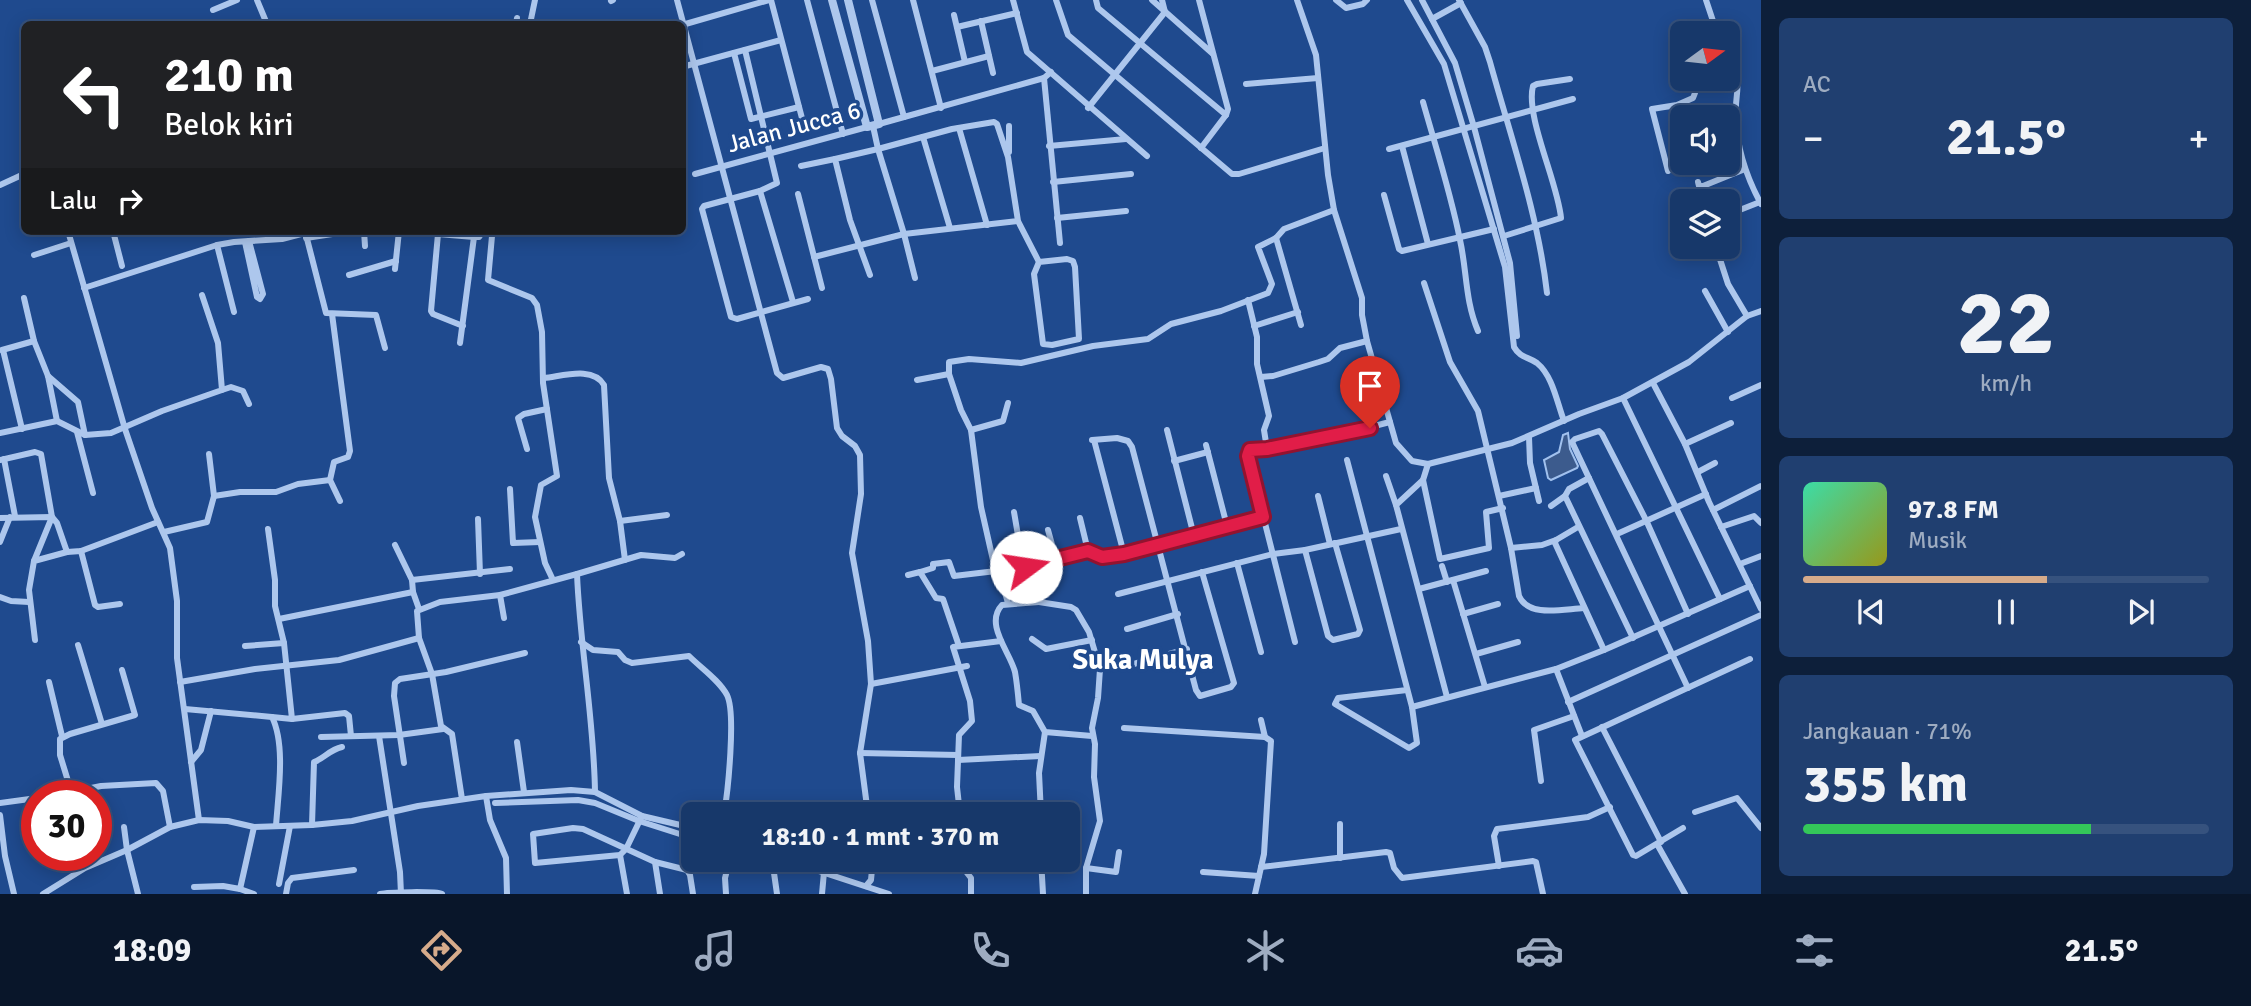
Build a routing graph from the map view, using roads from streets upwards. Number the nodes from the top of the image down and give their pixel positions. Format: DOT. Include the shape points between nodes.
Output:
graph roads {
  1 [pos="237,0"];
  2 [pos="257,0"];
  3 [pos="535,0"];
  4 [pos="677,0"];
  5 [pos="770,0"];
  6 [pos="807,0"];
  7 [pos="832,0"];
  8 [pos="848,0"];
  9 [pos="872,0"];
  10 [pos="1013,0"];
  11 [pos="1056,0"];
  12 [pos="1096,0"];
  13 [pos="1152,0"];
  14 [pos="1162,0"];
  15 [pos="1199,0"];
  16 [pos="1297,0"];
  17 [pos="1336,0"];
  18 [pos="1367,0"];
  19 [pos="1407,0"];
  20 [pos="1422,0"];
  21 [pos="1706,0"];
  22 [pos="915,1"];
  23 [pos="1460,2"];
  24 [pos="213,10"];
  25 [pos="1166,12"];
  26 [pos="1017,13"];
  27 [pos="954,15"];
  28 [pos="1432,19"];
  29 [pos="266,21"];
  30 [pos="531,21"];
  31 [pos="682,21"];
  32 [pos="1713,21"];
  33 [pos="981,22"];
  34 [pos="686,24"];
  35 [pos="957,27"];
  36 [pos="1437,29"];
  37 [pos="1428,34"];
  38 [pos="686,36"];
  39 [pos="781,40"];
  40 [pos="1141,42"];
  41 [pos="745,50"];
  42 [pos="734,53"];
  43 [pos="1213,54"];
  44 [pos="989,56"];
  45 [pos="965,62"];
  46 [pos="694,64"];
  47 [pos="686,66"];
  48 [pos="932,71"];
  49 [pos="1051,72"];
  50 [pos="993,73"];
  51 [pos="1114,74"];
  52 [pos="1044,78"];
  53 [pos="1318,78"];
  54 [pos="1570,79"];
  55 [pos="1246,83"];
  56 [pos="1695,91"];
  57 [pos="1739,91"];
  58 [pos="1573,99"];
  59 [pos="1423,102"];
  60 [pos="799,107"];
  61 [pos="941,108"];
  62 [pos="1088,108"];
  63 [pos="1533,111"];
  64 [pos="1226,115"];
  65 [pos="762,117"];
  66 [pos="904,117"];
  67 [pos="1506,118"];
  68 [pos="803,122"];
  69 [pos="873,126"];
  70 [pos="1009,126"];
  71 [pos="1474,127"];
  72 [pos="959,128"];
  73 [pos="1463,129"];
  74 [pos="843,134"];
  75 [pos="923,137"];
  76 [pos="1433,138"];
  77 [pos="1126,139"];
  78 [pos="1049,146"];
  79 [pos="1402,146"];
  80 [pos="1201,148"];
  81 [pos="1325,148"];
  82 [pos="878,149"];
  83 [pos="1389,149"];
  84 [pos="769,153"];
  85 [pos="1147,156"];
  86 [pos="1008,157"];
  87 [pos="835,159"];
  88 [pos="801,166"];
  89 [pos="721,167"];
  90 [pos="1745,169"];
  91 [pos="1668,171"];
  92 [pos="695,174"];
  93 [pos="1131,174"];
  94 [pos="21,175"];
  95 [pos="1054,182"];
  96 [pos="1698,182"];
  97 [pos="0,185"];
  98 [pos="760,191"];
  99 [pos="798,194"];
  100 [pos="1384,195"];
  101 [pos="730,199"];
  102 [pos="1761,203"];
  103 [pos="1334,210"];
  104 [pos="1740,210"];
  105 [pos="1126,211"];
  106 [pos="1057,218"];
  107 [pos="1018,221"];
  108 [pos="987,225"];
  109 [pos="1536,227"];
  110 [pos="950,228"];
  111 [pos="1494,229"];
  112 [pos="904,234"];
  113 [pos="70,235"];
  114 [pos="114,235"];
  115 [pos="250,235"];
  116 [pos="300,235"];
  117 [pos="305,235"];
  118 [pos="364,235"];
  119 [pos="400,235"];
  120 [pos="438,235"];
  121 [pos="450,235"];
  122 [pos="480,235"];
  123 [pos="492,235"];
  124 [pos="1460,236"];
  125 [pos="1504,236"];
  126 [pos="474,237"];
  127 [pos="1276,238"];
  128 [pos="249,241"];
  129 [pos="71,243"];
  130 [pos="1060,243"];
  131 [pos="1428,244"];
  132 [pos="217,245"];
  133 [pos="365,246"];
  134 [pos="859,246"];
  135 [pos="34,255"];
  136 [pos="814,257"];
  137 [pos="1720,259"];
  138 [pos="1039,262"];
  139 [pos="122,266"];
  140 [pos="349,275"];
  141 [pos="870,275"];
  142 [pos="915,278"];
  143 [pos="1424,283"];
  144 [pos="84,288"];
  145 [pos="822,288"];
  146 [pos="1705,291"];
  147 [pos="1547,293"];
  148 [pos="202,295"];
  149 [pos="24,298"];
  150 [pos="808,299"];
  151 [pos="1248,300"];
  152 [pos="793,302"];
  153 [pos="1761,311"];
  154 [pos="234,312"];
  155 [pos="760,312"];
  156 [pos="1298,312"];
  157 [pos="332,314"];
  158 [pos="1746,316"];
  159 [pos="1301,325"];
  160 [pos="463,326"];
  161 [pos="1254,326"];
  162 [pos="1478,331"];
  163 [pos="1728,332"];
  164 [pos="34,341"];
  165 [pos="1367,341"];
  166 [pos="460,343"];
  167 [pos="385,348"];
  168 [pos="2,350"];
  169 [pos="1518,354"];
  170 [pos="949,374"];
  171 [pos="48,376"];
  172 [pos="1261,377"];
  173 [pos="544,378"];
  174 [pos="917,380"];
  175 [pos="1653,383"];
  176 [pos="1761,385"];
  177 [pos="222,390"];
  178 [pos="1623,398"];
  179 [pos="1732,398"];
  180 [pos="1009,403"];
  181 [pos="248,404"];
  182 [pos="547,409"];
  183 [pos="57,421"];
  184 [pos="1564,421"];
  185 [pos="1390,422"];
  186 [pos="1731,422"];
  187 [pos="22,429"];
  188 [pos="125,429"];
  189 [pos="971,430"];
  190 [pos="1167,430"];
  191 [pos="77,432"];
  192 [pos="0,433"];
  193 [pos="85,435"];
  194 [pos="1529,436"];
  195 [pos="1685,444"];
  196 [pos="527,449"];
  197 [pos="1267,449"];
  198 [pos="1487,450"];
  199 [pos="209,454"];
  200 [pos="2,460"];
  201 [pos="1347,460"];
  202 [pos="1174,461"];
  203 [pos="1715,463"];
  204 [pos="1428,464"];
  205 [pos="1698,472"];
  206 [pos="1386,476"];
  207 [pos="1589,478"];
  208 [pos="330,480"];
  209 [pos="1423,480"];
  210 [pos="1761,486"];
  211 [pos="1536,488"];
  212 [pos="510,489"];
  213 [pos="93,493"];
  214 [pos="1706,494"];
  215 [pos="214,496"];
  216 [pos="1318,496"];
  217 [pos="1499,496"];
  218 [pos="1565,496"];
  219 [pos="340,501"];
  220 [pos="1539,501"];
  221 [pos="1396,505"];
  222 [pos="1551,506"];
  223 [pos="1503,508"];
  224 [pos="1675,508"];
  225 [pos="1713,510"];
  226 [pos="1014,512"];
  227 [pos="667,515"];
  228 [pos="12,517"];
  229 [pos="52,517"];
  230 [pos="1263,517"];
  231 [pos="0,518"];
  232 [pos="1080,518"];
  233 [pos="478,519"];
  234 [pos="1646,520"];
  235 [pos="620,521"];
  236 [pos="158,522"];
  237 [pos="1761,523"];
  238 [pos="1227,526"];
  239 [pos="1578,527"];
  240 [pos="1721,527"];
  241 [pos="268,528"];
  242 [pos="1401,529"];
  243 [pos="1048,530"];
  244 [pos="164,532"];
  245 [pos="1617,534"];
  246 [pos="1194,536"];
  247 [pos="1366,537"];
  248 [pos="1556,540"];
  249 [pos="0,542"];
  250 [pos="540,542"];
  251 [pos="1332,543"];
  252 [pos="394,545"];
  253 [pos="1158,545"];
  254 [pos="1511,548"];
  255 [pos="1305,550"];
  256 [pos="81,551"];
  257 [pos="1088,551"];
  258 [pos="67,552"];
  259 [pos="682,554"];
  260 [pos="1124,554"];
  261 [pos="1273,554"];
  262 [pos="1761,556"];
  263 [pos="1056,559"];
  264 [pos="625,560"];
  265 [pos="34,561"];
  266 [pos="1237,563"];
  267 [pos="1740,564"];
  268 [pos="1442,566"];
  269 [pos="1026,567"];
  270 [pos="510,569"];
  271 [pos="997,571"];
  272 [pos="1486,571"];
  273 [pos="920,572"];
  274 [pos="1034,572"];
  275 [pos="1202,572"];
  276 [pos="480,574"];
  277 [pos="577,574"];
  278 [pos="908,575"];
  279 [pos="412,580"];
  280 [pos="553,580"];
  281 [pos="1169,580"];
  282 [pos="1450,581"];
  283 [pos="1750,586"];
  284 [pos="1419,589"];
  285 [pos="413,592"];
  286 [pos="1118,594"];
  287 [pos="500,595"];
  288 [pos="0,597"];
  289 [pos="1720,599"];
  290 [pos="29,602"];
  291 [pos="1039,602"];
  292 [pos="120,604"];
  293 [pos="1008,604"];
  294 [pos="1498,604"];
  295 [pos="1584,608"];
  296 [pos="419,609"];
  297 [pos="1761,609"];
  298 [pos="1178,614"];
  299 [pos="1463,614"];
  300 [pos="1688,614"];
  301 [pos="1761,615"];
  302 [pos="505,618"];
  303 [pos="279,619"];
  304 [pos="1660,626"];
  305 [pos="1127,629"];
  306 [pos="419,638"];
  307 [pos="1633,638"];
  308 [pos="1032,639"];
  309 [pos="35,640"];
  310 [pos="1092,640"];
  311 [pos="1001,641"];
  312 [pos="581,642"];
  313 [pos="1295,642"];
  314 [pos="1518,642"];
  315 [pos="284,643"];
  316 [pos="78,645"];
  317 [pos="245,646"];
  318 [pos="959,646"];
  319 [pos="1187,649"];
  320 [pos="1604,650"];
  321 [pos="1261,652"];
  322 [pos="525,653"];
  323 [pos="1476,654"];
  324 [pos="1672,655"];
  325 [pos="1750,659"];
  326 [pos="1130,665"];
  327 [pos="967,666"];
  328 [pos="286,667"];
  329 [pos="959,668"];
  330 [pos="1556,669"];
  331 [pos="122,670"];
  332 [pos="432,674"];
  333 [pos="49,682"];
  334 [pos="180,682"];
  335 [pos="872,684"];
  336 [pos="1485,687"];
  337 [pos="1688,688"];
  338 [pos="1407,690"];
  339 [pos="1447,697"];
  340 [pos="1568,702"];
  341 [pos="1412,707"];
  342 [pos="185,709"];
  343 [pos="211,712"];
  344 [pos="1574,716"];
  345 [pos="272,717"];
  346 [pos="292,719"];
  347 [pos="1261,720"];
  348 [pos="102,724"];
  349 [pos="1602,727"];
  350 [pos="1124,728"];
  351 [pos="443,729"];
  352 [pos="1045,732"];
  353 [pos="62,736"];
  354 [pos="352,736"];
  355 [pos="379,736"];
  356 [pos="399,736"];
  357 [pos="1093,736"];
  358 [pos="1582,736"];
  359 [pos="321,737"];
  360 [pos="1265,737"];
  361 [pos="517,742"];
  362 [pos="342,747"];
  363 [pos="860,753"];
  364 [pos="1041,756"];
  365 [pos="958,757"];
  366 [pos="191,762"];
  367 [pos="404,764"];
  368 [pos="68,780"];
  369 [pos="1541,781"];
  370 [pos="112,785"];
  371 [pos="524,792"];
  372 [pos="595,792"];
  373 [pos="486,796"];
  374 [pos="462,799"];
  375 [pos="21,800"];
  376 [pos="726,802"];
  377 [pos="866,802"];
  378 [pos="960,802"];
  379 [pos="1041,802"];
  380 [pos="0,803"];
  381 [pos="495,803"];
  382 [pos="1610,807"];
  383 [pos="1695,812"];
  384 [pos="390,813"];
  385 [pos="0,816"];
  386 [pos="641,819"];
  387 [pos="199,820"];
  388 [pos="1340,824"];
  389 [pos="276,825"];
  390 [pos="290,825"];
  391 [pos="312,825"];
  392 [pos="681,826"];
  393 [pos="124,827"];
  394 [pos="170,827"];
  395 [pos="254,827"];
  396 [pos="1683,828"];
  397 [pos="1761,828"];
  398 [pos="681,834"];
  399 [pos="1659,843"];
  400 [pos="626,849"];
  401 [pos="127,850"];
  402 [pos="1119,852"];
  403 [pos="620,855"];
  404 [pos="1340,858"];
  405 [pos="655,862"];
  406 [pos="1499,866"];
  407 [pos="1261,867"];
  408 [pos="681,868"];
  409 [pos="1086,868"];
  410 [pos="354,870"];
  411 [pos="688,872"];
  412 [pos="726,872"];
  413 [pos="774,872"];
  414 [pos="824,872"];
  415 [pos="872,872"];
  416 [pos="966,872"];
  417 [pos="1042,872"];
  418 [pos="1203,872"];
  419 [pos="1259,876"];
  420 [pos="279,884"];
  421 [pos="866,886"];
  422 [pos="194,887"];
  423 [pos="240,889"];
  424 [pos="401,893"];
  425 [pos="14,894"];
  426 [pos="43,894"];
  427 [pos="138,894"];
  428 [pos="254,894"];
  429 [pos="286,894"];
  430 [pos="380,894"];
  431 [pos="442,894"];
  432 [pos="507,894"];
  433 [pos="627,894"];
  434 [pos="660,894"];
  435 [pos="693,894"];
  436 [pos="726,894"];
  437 [pos="777,894"];
  438 [pos="822,894"];
  439 [pos="889,894"];
  440 [pos="971,894"];
  441 [pos="1043,894"];
  442 [pos="1086,894"];
  443 [pos="1255,894"];
  444 [pos="1543,894"];
  445 [pos="1685,894"];
  1 -- 24 [label="street"];
  2 -- 29 [label="street"];
  3 -- 30 [label="street"];
  4 -- 31 [label="street"];
  5 -- 34 [label="street"];
  5 -- 39 [label="street"];
  6 -- 74 [label="street"];
  7 -- 69 [label="street"];
  8 -- 69 [label="street"];
  9 -- 66 [label="street"];
  10 -- 26 [label="street"];
  11 -- 51 [label="street" via="1068,35"];
  12 -- 40 [label="street" via="1098,8"];
  13 -- 25 [label="street"];
  14 -- 25 [label="street"];
  15 -- 43 [label="street"];
  16 -- 53 [label="street" via="1316,55"];
  17 -- 18 [label="street" via="1346,8"];
  19 -- 37 [label="street"];
  20 -- 28 [label="street"];
  21 -- 32 [label="street"];
  22 -- 48 [label="street"];
  23 -- 28 [label="street"];
  23 -- 67 [label="street" via="1485,47"];
  25 -- 40 [label="street"];
  25 -- 43 [label="street"];
  26 -- 33 [label="street"];
  26 -- 49 [label="street" via="1027,52"];
  27 -- 35 [label="street"];
  28 -- 36 [label="street"];
  33 -- 35 [label="street"];
  33 -- 44 [label="street"];
  35 -- 45 [label="street"];
  36 -- 37 [label="street"];
  36 -- 71 [label="street" via="1455,63"];
  37 -- 73 [label="street" via="1444,64"];
  38 -- 46 [label="street"];
  39 -- 41 [label="street"];
  39 -- 60 [label="street"];
  40 -- 51 [label="street"];
  40 -- 64 [label="street"];
  41 -- 42 [label="street"];
  41 -- 65 [label="street"];
  42 -- 46 [label="street"];
  42 -- 65 [label="street" via="751,119"];
  43 -- 64 [label="street"];
  44 -- 45 [label="street"];
  44 -- 50 [label="street"];
  45 -- 48 [label="street"];
  46 -- 47 [label="street"];
  46 -- 89 [label="street"];
  48 -- 61 [label="street"];
  49 -- 52 [label="street"];
  49 -- 62 [label="street"];
  51 -- 62 [label="street"];
  51 -- 80 [label="street"];
  52 -- 61 [label="street, Jalan Jucca 6"];
  52 -- 78 [label="street"];
  53 -- 55 [label="street"];
  53 -- 81 [label="street"];
  54 -- 63 [label="street" via="1533,86"];
  56 -- 91 [label="street" via="1693,98 1652,109"];
  57 -- 90 [label="street" via="1735,120"];
  58 -- 63 [label="street"];
  59 -- 76 [label="street"];
  60 -- 65 [label="street"];
  60 -- 68 [label="street"];
  61 -- 66 [label="street, Jalan Jucca 6"];
  62 -- 77 [label="street"];
  63 -- 67 [label="street"];
  63 -- 109 [label="street" via="1562,215"];
  64 -- 80 [label="street"];
  65 -- 84 [label="street"];
  66 -- 69 [label="street, Jalan Jucca 6"];
  67 -- 71 [label="street"];
  67 -- 109 [label="street"];
  69 -- 74 [label="street, Jalan Jucca 6"];
  69 -- 82 [label="street"];
  70 -- 86 [label="street"];
  71 -- 73 [label="street"];
  71 -- 125 [label="street"];
  72 -- 75 [label="street"];
  72 -- 86 [label="street" via="994,122"];
  72 -- 108 [label="street"];
  73 -- 76 [label="street"];
  73 -- 111 [label="street"];
  74 -- 84 [label="street, Jalan Jucca 6"];
  75 -- 82 [label="street"];
  75 -- 110 [label="street"];
  76 -- 79 [label="street"];
  76 -- 124 [label="street"];
  77 -- 78 [label="street"];
  77 -- 85 [label="street"];
  78 -- 95 [label="street"];
  79 -- 83 [label="street"];
  79 -- 131 [label="street"];
  80 -- 81 [label="street" via="1232,174"];
  81 -- 103 [label="street"];
  82 -- 87 [label="street"];
  82 -- 112 [label="street"];
  84 -- 89 [label="street, Jalan Jucca 6"];
  84 -- 98 [label="street" via="777,182"];
  86 -- 107 [label="street"];
  87 -- 88 [label="street"];
  87 -- 134 [label="street"];
  89 -- 92 [label="street, Jalan Jucca 6"];
  89 -- 101 [label="street"];
  90 -- 96 [label="street" via="1703,186"];
  90 -- 102 [label="street"];
  93 -- 95 [label="street"];
  94 -- 97 [label="street"];
  95 -- 106 [label="street"];
  98 -- 101 [label="street"];
  98 -- 152 [label="street"];
  99 -- 136 [label="street"];
  100 -- 131 [label="street" via="1400,250"];
  101 -- 155 [label="street"];
  101 -- 155 [label="street" via="702,209 729,314 737,319"];
  102 -- 104 [label="street"];
  103 -- 127 [label="street" via="1284,229"];
  103 -- 165 [label="street" via="1362,298"];
  105 -- 106 [label="street"];
  106 -- 130 [label="street"];
  107 -- 108 [label="street"];
  107 -- 138 [label="street"];
  108 -- 110 [label="street"];
  109 -- 125 [label="street"];
  109 -- 147 [label="street"];
  110 -- 112 [label="street"];
  111 -- 124 [label="street"];
  111 -- 169 [label="street" via="1505,267"];
  112 -- 134 [label="street"];
  112 -- 142 [label="street"];
  113 -- 129 [label="street"];
  114 -- 139 [label="street"];
  115 -- 128 [label="street"];
  116 -- 128 [label="street"];
  117 -- 157 [label="street" via="323,309"];
  118 -- 133 [label="street"];
  119 -- 140 [label="street" via="396,265"];
  120 -- 160 [label="street" via="431,311"];
  121 -- 126 [label="street"];
  122 -- 126 [label="street"];
  123 -- 173 [label="street" via="488,280 532,298 537,305"];
  124 -- 131 [label="street"];
  124 -- 162 [label="street" via="1468,301"];
  125 -- 169 [label="street"];
  126 -- 160 [label="street"];
  127 -- 151 [label="street" via="1258,247 1272,289"];
  127 -- 156 [label="street"];
  128 -- 128 [label="street" via="263,294 260,299 257,297"];
  128 -- 132 [label="street"];
  129 -- 135 [label="street"];
  129 -- 144 [label="street"];
  132 -- 144 [label="street"];
  132 -- 154 [label="street"];
  134 -- 136 [label="street"];
  134 -- 141 [label="street"];
  136 -- 145 [label="street"];
  137 -- 158 [label="street"];
  138 -- 138 [label="street" via="1073,261 1079,340 1043,344 1034,274"];
  143 -- 198 [label="street" via="1450,362 1474,402"];
  144 -- 188 [label="street"];
  146 -- 163 [label="street"];
  148 -- 177 [label="street" via="218,343"];
  149 -- 164 [label="street"];
  150 -- 152 [label="street"];
  151 -- 161 [label="street"];
  151 -- 170 [label="street" via="1171,324 1149,339 1021,363 950,361"];
  152 -- 155 [label="street"];
  153 -- 158 [label="street"];
  155 -- 335 [label="street" via="780,378 828,369 838,428 860,455 861,494 852,553"];
  156 -- 159 [label="street"];
  156 -- 161 [label="street"];
  157 -- 167 [label="street" via="376,315"];
  157 -- 208 [label="street" via="350,451 348,457 334,462"];
  158 -- 163 [label="street"];
  160 -- 166 [label="street"];
  161 -- 172 [label="street"];
  163 -- 175 [label="street"];
  164 -- 168 [label="street"];
  164 -- 171 [label="street"];
  165 -- 172 [label="street" via="1340,348 1328,359"];
  165 -- 185 [label="street"];
  168 -- 187 [label="street"];
  169 -- 184 [label="street" via="1544,371"];
  170 -- 174 [label="street"];
  170 -- 189 [label="street"];
  171 -- 183 [label="street"];
  171 -- 193 [label="street" via="78,402"];
  172 -- 197 [label="street" via="1269,416 1264,430"];
  173 -- 182 [label="street"];
  173 -- 235 [label="street" via="592,374 601,379 609,478"];
  175 -- 178 [label="street"];
  175 -- 195 [label="street"];
  176 -- 179 [label="street"];
  177 -- 181 [label="street" via="243,391"];
  177 -- 188 [label="street"];
  178 -- 184 [label="street"];
  178 -- 224 [label="street"];
  180 -- 189 [label="street" via="1003,421"];
  182 -- 196 [label="street" via="518,418"];
  182 -- 250 [label="street" via="557,476 541,485 536,517"];
  183 -- 187 [label="street"];
  183 -- 191 [label="street"];
  184 -- 194 [label="street"];
  185 -- 197 [label="street"];
  185 -- 204 [label="street" via="1395,443 1404,454"];
  186 -- 195 [label="street"];
  187 -- 192 [label="street"];
  188 -- 193 [label="street"];
  188 -- 236 [label="street"];
  189 -- 271 [label="street" via="981,507"];
  190 -- 202 [label="street"];
  191 -- 193 [label="street"];
  191 -- 213 [label="street"];
  194 -- 198 [label="street"];
  194 -- 211 [label="street"];
  195 -- 205 [label="street"];
  197 -- 230 [label="street" via="1248,453"];
  198 -- 204 [label="street"];
  198 -- 217 [label="street"];
  199 -- 215 [label="street"];
  200 -- 228 [label="street"];
  200 -- 229 [label="street" via="40,453"];
  201 -- 247 [label="street"];
  202 -- 238 [label="street" via="1207,449"];
  202 -- 246 [label="street"];
  203 -- 205 [label="street"];
  204 -- 209 [label="street"];
  205 -- 214 [label="street"];
  206 -- 221 [label="street"];
  207 -- 218 [label="street"];
  207 -- 234 [label="street" via="1572,442 1599,431"];
  207 -- 245 [label="street"];
  208 -- 215 [label="street" via="276,492"];
  208 -- 219 [label="street"];
  209 -- 221 [label="street"];
  209 -- 223 [label="street" via="1440,559 1489,548 1486,512"];
  210 -- 225 [label="street"];
  211 -- 217 [label="street"];
  211 -- 220 [label="street"];
  212 -- 250 [label="street" via="513,543"];
  214 -- 224 [label="street"];
  214 -- 225 [label="street"];
  215 -- 244 [label="street" via="207,522"];
  216 -- 251 [label="street"];
  217 -- 223 [label="street"];
  218 -- 222 [label="street"];
  218 -- 239 [label="street"];
  221 -- 242 [label="street"];
  223 -- 254 [label="street"];
  224 -- 234 [label="street"];
  224 -- 289 [label="street"];
  225 -- 240 [label="street"];
  226 -- 269 [label="street"];
  227 -- 235 [label="street"];
  228 -- 229 [label="street"];
  228 -- 231 [label="street"];
  228 -- 249 [label="street"];
  229 -- 258 [label="street"];
  229 -- 265 [label="street"];
  230 -- 238 [label="street"];
  230 -- 261 [label="street"];
  232 -- 257 [label="street"];
  233 -- 276 [label="street"];
  234 -- 245 [label="street"];
  234 -- 300 [label="street"];
  235 -- 264 [label="street"];
  236 -- 244 [label="street"];
  236 -- 256 [label="street"];
  237 -- 240 [label="street" via="1754,516"];
  238 -- 246 [label="street"];
  239 -- 248 [label="street"];
  239 -- 307 [label="street"];
  240 -- 267 [label="street"];
  241 -- 303 [label="street"];
  242 -- 247 [label="street"];
  242 -- 284 [label="street"];
  243 -- 263 [label="street"];
  244 -- 334 [label="street" via="174,572"];
  245 -- 304 [label="street"];
  246 -- 253 [label="street"];
  247 -- 251 [label="street"];
  247 -- 338 [label="street"];
  248 -- 254 [label="street"];
  248 -- 295 [label="street"];
  250 -- 280 [label="street"];
  251 -- 255 [label="street"];
  251 -- 255 [label="street" via="1358,634 1333,640 1328,636"];
  252 -- 279 [label="street"];
  253 -- 260 [label="street"];
  253 -- 260 [label="street" via="1131,443 1117,438 1093,440"];
  253 -- 281 [label="street"];
  254 -- 295 [label="street" via="1525,606 1536,610"];
  255 -- 261 [label="street"];
  256 -- 258 [label="street"];
  256 -- 292 [label="street" via="95,606"];
  257 -- 260 [label="street" via="1102,557"];
  257 -- 263 [label="street"];
  258 -- 265 [label="street"];
  259 -- 264 [label="street"];
  261 -- 266 [label="street"];
  261 -- 313 [label="street"];
  262 -- 267 [label="street"];
  263 -- 274 [label="street"];
  264 -- 277 [label="street"];
  265 -- 290 [label="street"];
  266 -- 275 [label="street"];
  266 -- 321 [label="street"];
  267 -- 283 [label="street"];
  268 -- 282 [label="street"];
  269 -- 271 [label="street"];
  269 -- 274 [label="street"];
  270 -- 276 [label="street"];
  271 -- 273 [label="street" via="954,576 949,562"];
  271 -- 293 [label="street"];
  272 -- 282 [label="street"];
  273 -- 278 [label="street"];
  273 -- 318 [label="street" via="936,598 943,599"];
  274 -- 291 [label="street"];
  275 -- 281 [label="street"];
  275 -- 319 [label="street" via="1233,686 1198,695"];
  276 -- 279 [label="street"];
  277 -- 280 [label="street"];
  277 -- 312 [label="street"];
  279 -- 285 [label="street"];
  280 -- 287 [label="street"];
  281 -- 286 [label="street"];
  281 -- 298 [label="street"];
  282 -- 284 [label="street"];
  282 -- 299 [label="street"];
  283 -- 289 [label="street"];
  283 -- 297 [label="street"];
  284 -- 339 [label="street"];
  285 -- 296 [label="street"];
  285 -- 303 [label="street"];
  287 -- 296 [label="street"];
  287 -- 302 [label="street"];
  288 -- 290 [label="street"];
  289 -- 300 [label="street"];
  290 -- 309 [label="street"];
  291 -- 293 [label="street"];
  291 -- 310 [label="street" via="1074,608"];
  293 -- 311 [label="street" via="998,612"];
  294 -- 299 [label="street"];
  295 -- 320 [label="street"];
  296 -- 306 [label="street"];
  298 -- 305 [label="street"];
  298 -- 319 [label="street"];
  299 -- 323 [label="street"];
  300 -- 304 [label="street"];
  301 -- 324 [label="street"];
  303 -- 315 [label="street"];
  304 -- 307 [label="street"];
  304 -- 324 [label="street"];
  306 -- 328 [label="street" via="339,660"];
  306 -- 332 [label="street"];
  307 -- 320 [label="street"];
  308 -- 310 [label="street" via="1046,649"];
  310 -- 357 [label="street" via="1100,669"];
  311 -- 318 [label="street"];
  311 -- 352 [label="street" via="1014,671 1019,705 1033,712"];
  312 -- 372 [label="street"];
  312 -- 376 [label="street" via="593,650 618,652 632,663 688,656 725,691 731,711"];
  314 -- 323 [label="street"];
  315 -- 317 [label="street"];
  315 -- 328 [label="street"];
  316 -- 348 [label="street"];
  318 -- 329 [label="street" via="953,646"];
  319 -- 326 [label="street"];
  320 -- 330 [label="street"];
  322 -- 332 [label="street"];
  323 -- 336 [label="street"];
  324 -- 337 [label="street"];
  324 -- 340 [label="street"];
  325 -- 337 [label="street"];
  327 -- 329 [label="street"];
  328 -- 334 [label="street"];
  328 -- 346 [label="street"];
  329 -- 335 [label="street"];
  329 -- 365 [label="street" via="972,721 959,735"];
  330 -- 336 [label="street"];
  330 -- 340 [label="street"];
  331 -- 348 [label="street" via="135,715"];
  332 -- 351 [label="street"];
  332 -- 356 [label="street" via="395,683"];
  333 -- 353 [label="street"];
  334 -- 342 [label="street"];
  335 -- 363 [label="street"];
  336 -- 339 [label="street"];
  337 -- 349 [label="street"];
  338 -- 341 [label="street"];
  338 -- 341 [label="street" via="1338,698 1335,704 1409,748 1418,740"];
  339 -- 341 [label="street"];
  340 -- 344 [label="street"];
  342 -- 343 [label="street"];
  342 -- 366 [label="street"];
  343 -- 345 [label="street"];
  343 -- 366 [label="street" via="201,750"];
  344 -- 358 [label="street"];
  344 -- 369 [label="street" via="1534,730"];
  345 -- 346 [label="street"];
  345 -- 389 [label="street" via="278,735"];
  346 -- 354 [label="street" via="345,713"];
  347 -- 360 [label="street"];
  348 -- 353 [label="street"];
  349 -- 358 [label="street"];
  349 -- 399 [label="street"];
  350 -- 360 [label="street"];
  351 -- 356 [label="street"];
  351 -- 374 [label="street" via="452,734"];
  352 -- 357 [label="street"];
  352 -- 364 [label="street"];
  353 -- 368 [label="street" via="60,755"];
  354 -- 355 [label="street"];
  354 -- 359 [label="street"];
  355 -- 356 [label="street"];
  355 -- 384 [label="street"];
  356 -- 367 [label="street"];
  357 -- 409 [label="street" via="1100,821"];
  358 -- 382 [label="street" via="1575,740"];
  360 -- 407 [label="street" via="1272,747"];
  361 -- 371 [label="street"];
  362 -- 391 [label="street" via="314,762"];
  363 -- 365 [label="street"];
  363 -- 377 [label="street"];
  364 -- 365 [label="street"];
  364 -- 379 [label="street"];
  365 -- 378 [label="street"];
  366 -- 387 [label="street"];
  370 -- 394 [label="street" via="156,783 163,791"];
  371 -- 372 [label="street"];
  371 -- 373 [label="street"];
  372 -- 386 [label="street"];
  373 -- 374 [label="street"];
  373 -- 432 [label="street" via="490,820 506,858"];
  374 -- 384 [label="street"];
  375 -- 380 [label="street"];
  381 -- 386 [label="street" via="578,800"];
  382 -- 399 [label="street" via="1633,855"];
  382 -- 406 [label="street" via="1588,817 1497,830"];
  383 -- 397 [label="street" via="1737,798"];
  384 -- 391 [label="street"];
  384 -- 424 [label="street"];
  385 -- 425 [label="street"];
  386 -- 392 [label="street"];
  386 -- 398 [label="street"];
  386 -- 400 [label="street"];
  387 -- 394 [label="street"];
  387 -- 395 [label="street"];
  388 -- 404 [label="street"];
  389 -- 390 [label="street"];
  389 -- 395 [label="street"];
  390 -- 391 [label="street"];
  390 -- 420 [label="street"];
  393 -- 401 [label="street"];
  394 -- 401 [label="street"];
  395 -- 423 [label="street"];
  396 -- 399 [label="street"];
  399 -- 445 [label="street"];
  400 -- 403 [label="street"];
  400 -- 403 [label="street" via="583,829 533,836 536,864"];
  400 -- 405 [label="street"];
  401 -- 426 [label="street" via="85,868"];
  401 -- 427 [label="street"];
  402 -- 409 [label="street" via="1116,872"];
  403 -- 433 [label="street"];
  404 -- 406 [label="street" via="1390,853 1402,878"];
  404 -- 407 [label="street"];
  405 -- 408 [label="street"];
  405 -- 434 [label="street"];
  406 -- 444 [label="street" via="1536,862"];
  407 -- 419 [label="street"];
  409 -- 442 [label="street"];
  410 -- 429 [label="street" via="292,878"];
  411 -- 435 [label="street"];
  412 -- 436 [label="street"];
  413 -- 437 [label="street"];
  414 -- 421 [label="street"];
  414 -- 438 [label="street"];
  415 -- 421 [label="street"];
  416 -- 440 [label="street" via="972,881"];
  417 -- 441 [label="street"];
  418 -- 419 [label="street"];
  419 -- 443 [label="street"];
  421 -- 439 [label="street"];
  422 -- 423 [label="street"];
  423 -- 428 [label="street"];
  424 -- 430 [label="street"];
  424 -- 431 [label="street" via="435,890"];
}
